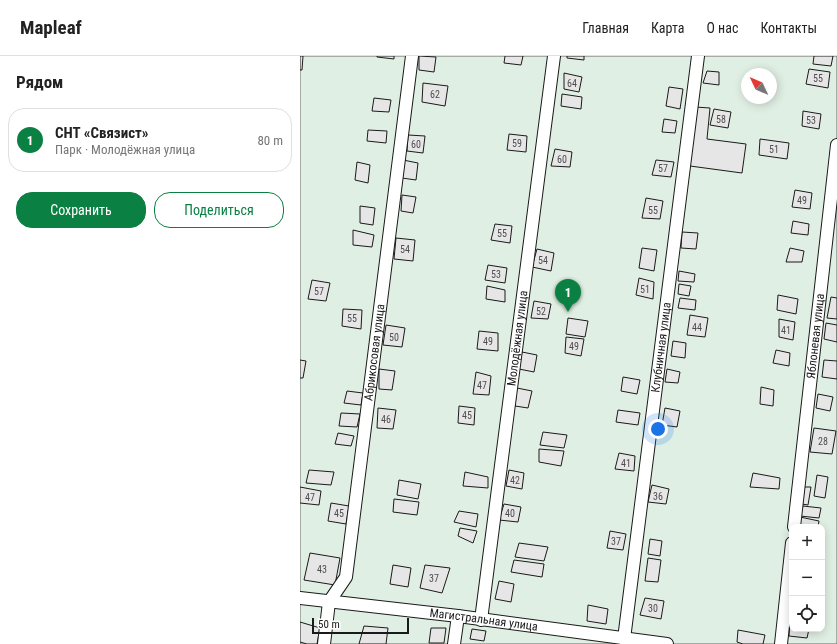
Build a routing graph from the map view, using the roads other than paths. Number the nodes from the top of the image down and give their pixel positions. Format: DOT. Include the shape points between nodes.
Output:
graph roads {
  1 [pos="412,56"];
  2 [pos="554,56"];
  3 [pos="698,56"];
  4 [pos="837,145"];
  5 [pos="794,524"];
  6 [pos="790,560"];
  7 [pos="300,598"];
  8 [pos="329,602"];
  9 [pos="458,616"];
  10 [pos="481,620"];
  11 [pos="583,639"];
  12 [pos="624,639"];
  13 [pos="324,644"];
  14 [pos="454,644"];
  15 [pos="667,644"];
  16 [pos="780,644"];
  1 -- 8 [label="street, Абрикосовая улица" via="346,577"];
  2 -- 10 [label="street, Молодёжная улица"];
  3 -- 12 [label="street, Клубничная улица"];
  4 -- 5 [label="street, Яблоневая улица"];
  6 -- 16 [label="street"];
  7 -- 8 [label="street, Магистральная улица"];
  8 -- 9 [label="street, Магистральная улица"];
  8 -- 13 [label="street, Абрикосовая улица"];
  9 -- 10 [label="street, Магистральная улица"];
  9 -- 14 [label="street"];
  10 -- 11 [label="street, Магистральная улица"];
  11 -- 12 [label="street, Магистральная улица"];
  12 -- 15 [label="street, Магистральная улица"];
}
